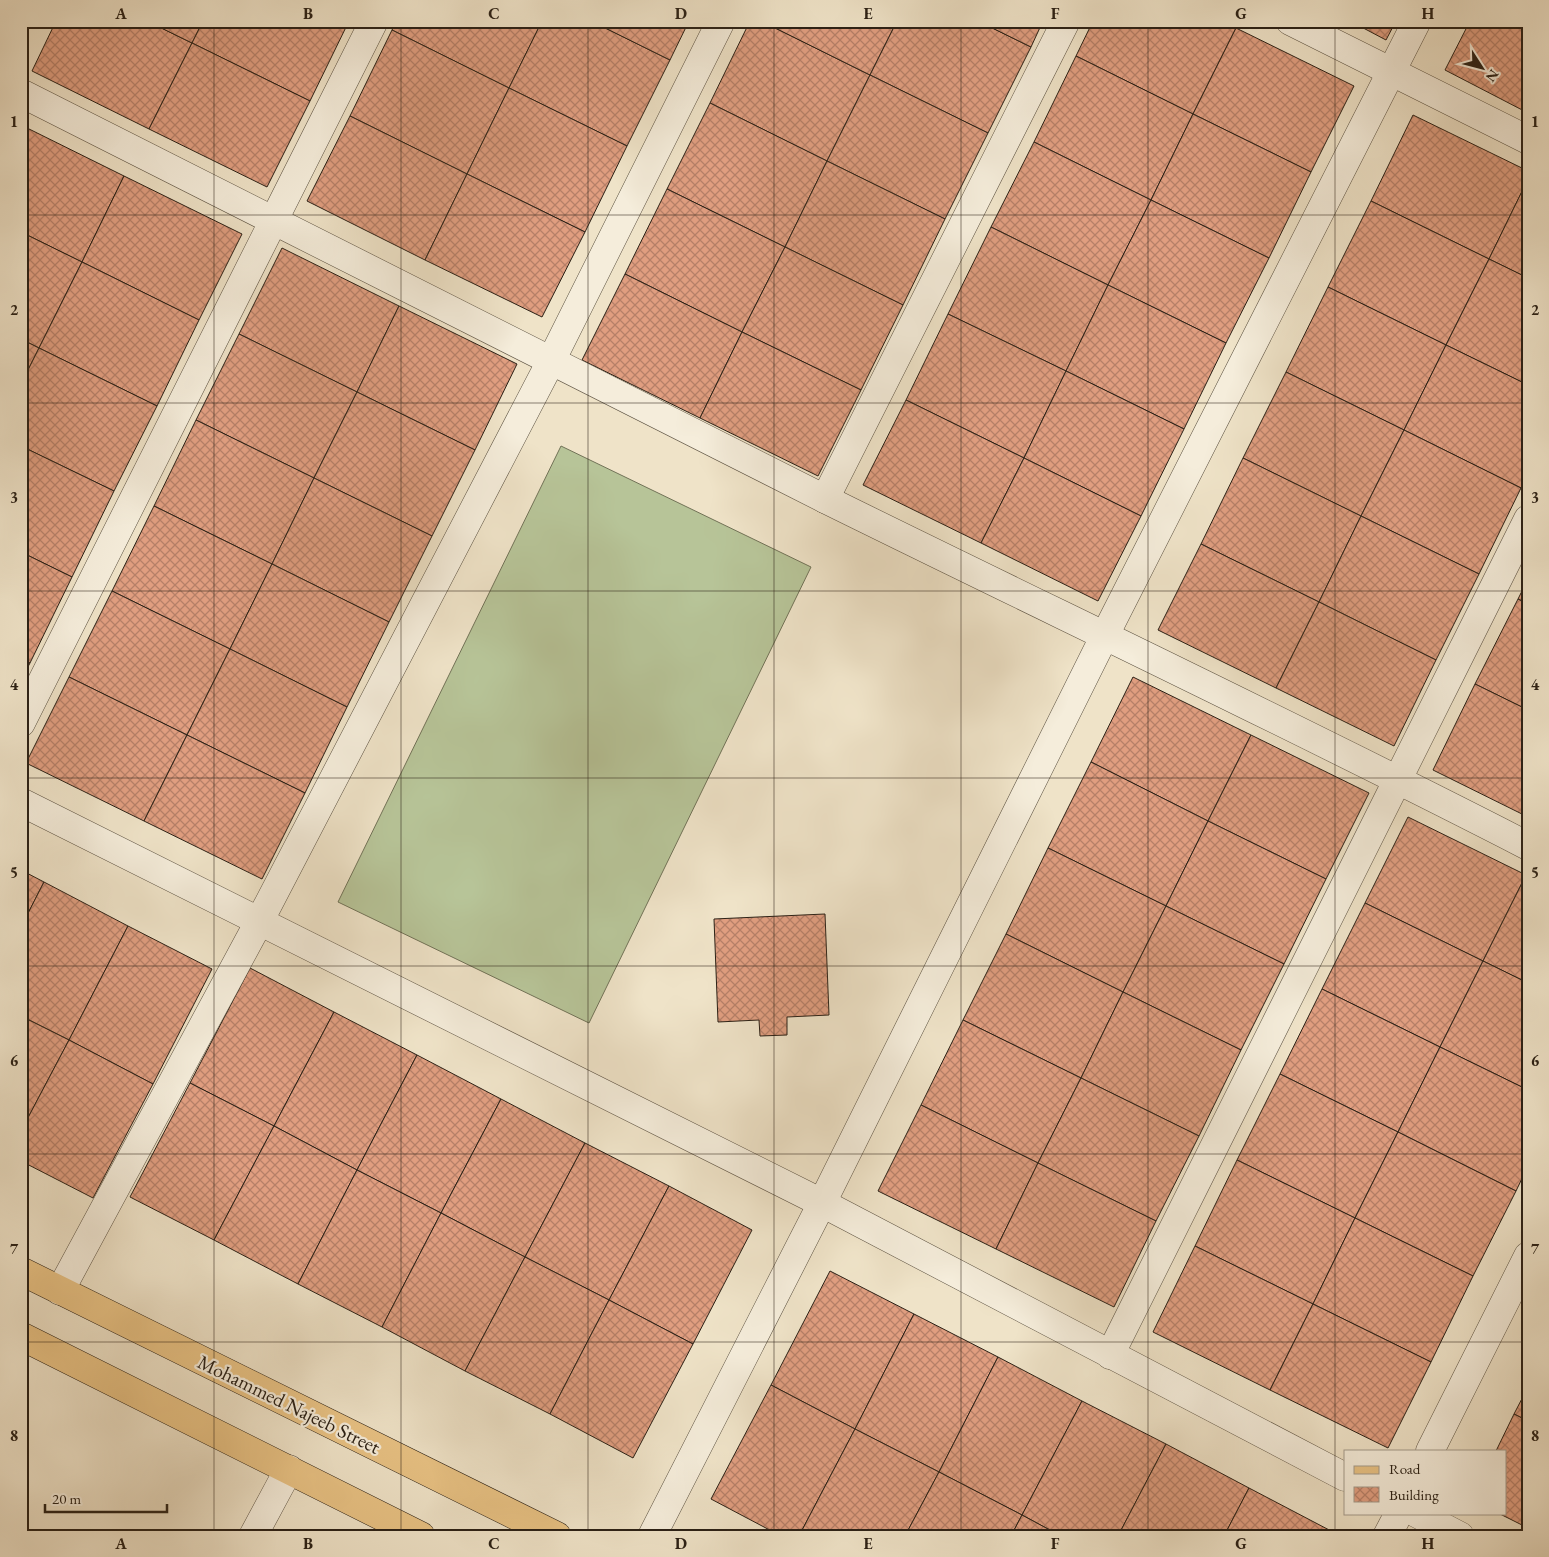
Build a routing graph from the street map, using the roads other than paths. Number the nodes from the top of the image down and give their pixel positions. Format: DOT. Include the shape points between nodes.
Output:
graph roads {
  1 [pos="374,21"];
  2 [pos="721,21"];
  3 [pos="1066,21"];
  4 [pos="1290,21"];
  5 [pos="1417,21"];
  6 [pos="1390,72"];
  7 [pos="21,93"];
  8 [pos="1528,140"];
  9 [pos="275,222"];
  10 [pos="551,361"];
  11 [pos="824,499"];
  12 [pos="1528,519"];
  13 [pos="1104,637"];
  14 [pos="21,724"];
  15 [pos="1397,779"];
  16 [pos="21,802"];
  17 [pos="1528,846"];
  18 [pos="260,920"];
  19 [pos="822,1203"];
  20 [pos="1528,1256"];
  21 [pos="21,1271"];
  22 [pos="60,1291"];
  23 [pos="21,1336"];
  24 [pos="1110,1355"];
  25 [pos="1431,1450"];
  26 [pos="289,1469"];
  27 [pos="1344,1476"];
  28 [pos="1398,1514"];
  29 [pos="1418,1514"];
  30 [pos="253,1536"];
  31 [pos="421,1536"];
  32 [pos="557,1536"];
  33 [pos="652,1536"];
  34 [pos="1387,1536"];
  35 [pos="1460,1536"];
  1 -- 9 [label="street"];
  2 -- 10 [label="street"];
  3 -- 11 [label="street"];
  4 -- 6 [label="street"];
  5 -- 6 [label="street"];
  6 -- 8 [label="street"];
  6 -- 13 [label="street"];
  7 -- 9 [label="street"];
  9 -- 10 [label="street"];
  9 -- 14 [label="street"];
  10 -- 11 [label="street"];
  10 -- 18 [label="street"];
  11 -- 13 [label="street"];
  12 -- 15 [label="street"];
  13 -- 15 [label="street"];
  13 -- 19 [label="street"];
  15 -- 17 [label="street"];
  15 -- 24 [label="street"];
  16 -- 18 [label="street"];
  18 -- 19 [label="street"];
  18 -- 22 [label="street"];
  19 -- 24 [label="street"];
  19 -- 33 [label="street"];
  20 -- 25 [label="street"];
  21 -- 22 [label="main road, Mohammed Najeeb Street"];
  22 -- 32 [label="main road, Mohammed Najeeb Street"];
  23 -- 26 [label="main road"];
  24 -- 27 [label="street"];
  26 -- 30 [label="street"];
  26 -- 31 [label="main road"];
  28 -- 34 [label="street"];
  29 -- 35 [label="street"];
}
